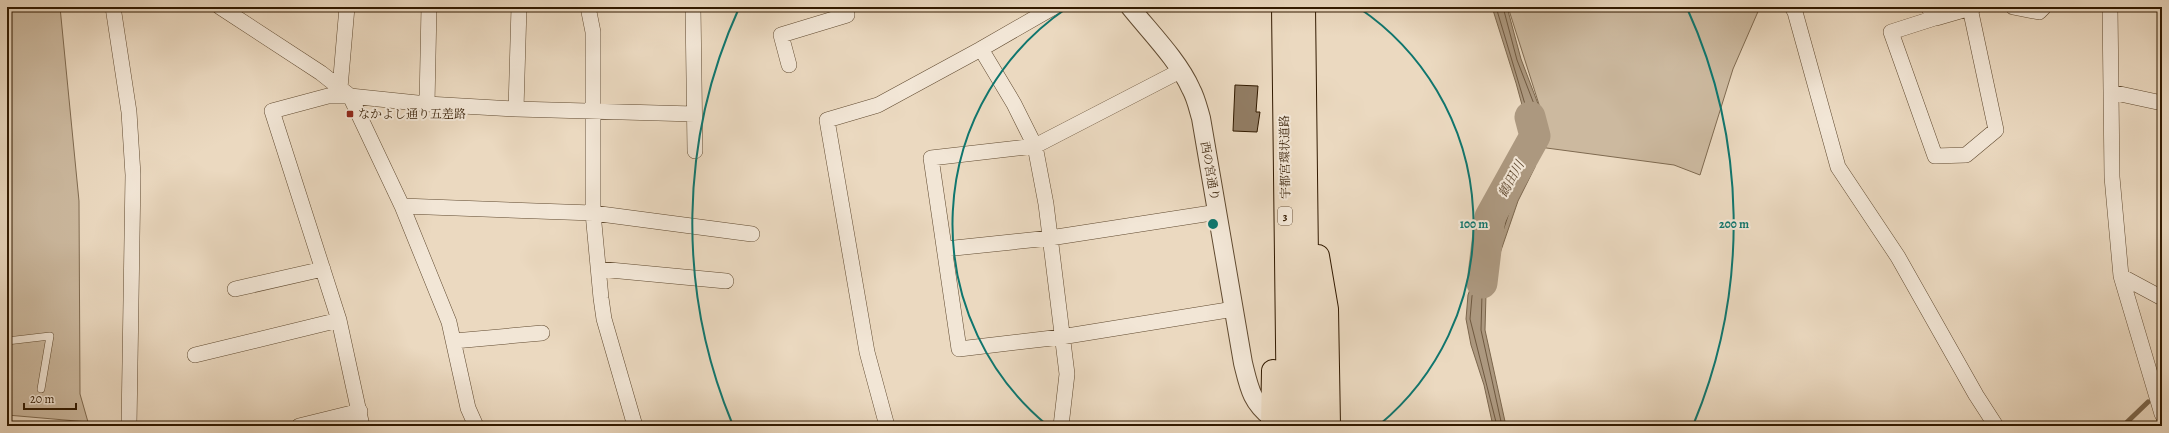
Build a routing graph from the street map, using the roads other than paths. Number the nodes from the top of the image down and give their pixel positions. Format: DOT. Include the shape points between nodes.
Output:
graph roads {
  1 [pos="113,7"];
  2 [pos="220,7"];
  3 [pos="347,7"];
  4 [pos="429,7"];
  5 [pos="519,7"];
  6 [pos="588,7"];
  7 [pos="693,7"];
  8 [pos="842,7"];
  9 [pos="1054,7"];
  10 [pos="1130,7"];
  11 [pos="1283,7"];
  12 [pos="1304,7"];
  13 [pos="1792,7"];
  14 [pos="1928,7"];
  15 [pos="2013,7"];
  16 [pos="2044,7"];
  17 [pos="2110,7"];
  18 [pos="1972,8"];
  19 [pos="1941,16"];
  20 [pos="981,49"];
  21 [pos="789,65"];
  22 [pos="1180,71"];
  23 [pos="345,92"];
  24 [pos="2111,92"];
  25 [pos="2162,103"];
  26 [pos="427,104"];
  27 [pos="516,109"];
  28 [pos="593,111"];
  29 [pos="694,114"];
  30 [pos="1035,146"];
  31 [pos="696,151"];
  32 [pos="1306,181"];
  33 [pos="402,206"];
  34 [pos="1218,212"];
  35 [pos="593,213"];
  36 [pos="752,234"];
  37 [pos="1050,238"];
  38 [pos="945,250"];
  39 [pos="323,269"];
  40 [pos="599,269"];
  41 [pos="2121,276"];
  42 [pos="726,281"];
  43 [pos="235,289"];
  44 [pos="2162,298"];
  45 [pos="1234,309"];
  46 [pos="339,320"];
  47 [pos="542,333"];
  48 [pos="1061,337"];
  49 [pos="7,341"];
  50 [pos="454,341"];
  51 [pos="195,355"];
  52 [pos="41,389"];
  53 [pos="360,411"];
  54 [pos="2162,414"];
  55 [pos="1277,423"];
  56 [pos="130,426"];
  57 [pos="299,426"];
  58 [pos="362,426"];
  59 [pos="476,426"];
  60 [pos="635,426"];
  61 [pos="887,426"];
  62 [pos="1061,426"];
  63 [pos="1309,426"];
  64 [pos="1329,426"];
  65 [pos="1996,426"];
  1 -- 56 [label="street" via="129,112 133,175"];
  2 -- 23 [label="street" via="321,73"];
  3 -- 23 [label="street"];
  4 -- 26 [label="street"];
  5 -- 27 [label="street"];
  6 -- 28 [label="street" via="593,32"];
  7 -- 29 [label="street"];
  8 -- 21 [label="street" via="847,15 780,35"];
  9 -- 20 [label="street"];
  10 -- 22 [label="street, 西の宮通り"];
  11 -- 55 [label="main road, 宇都宮環状道路 / 3" via="1285,178"];
  12 -- 32 [label="main road, 宇都宮環状道路 / 3"];
  13 -- 65 [label="street" via="1838,167 1898,257"];
  14 -- 19 [label="street" via="1936,18"];
  15 -- 16 [label="street" via="2039,12"];
  17 -- 24 [label="street"];
  18 -- 19 [label="street"];
  18 -- 19 [label="street" via="1996,130 1966,154 1935,156 1891,32"];
  20 -- 30 [label="street" via="1014,104"];
  20 -- 61 [label="street" via="878,104 826,120 867,352"];
  22 -- 30 [label="street"];
  22 -- 34 [label="street, 西の宮通り" via="1191,89 1201,118"];
  23 -- 26 [label="street"];
  23 -- 33 [label="street"];
  23 -- 39 [label="street" via="272,111"];
  24 -- 25 [label="street"];
  24 -- 41 [label="street" via="2112,177"];
  26 -- 27 [label="street"];
  27 -- 28 [label="street"];
  28 -- 29 [label="street"];
  28 -- 35 [label="street"];
  29 -- 31 [label="street"];
  30 -- 37 [label="street"];
  30 -- 38 [label="street" via="931,158"];
  32 -- 63 [label="main road, 宇都宮環状道路 / 3"];
  32 -- 64 [label="main road, 3" via="1327,309"];
  33 -- 35 [label="street"];
  33 -- 50 [label="street"];
  34 -- 37 [label="street"];
  34 -- 45 [label="street, 西の宮通り"];
  35 -- 36 [label="street"];
  35 -- 40 [label="street"];
  37 -- 38 [label="street"];
  37 -- 48 [label="street"];
  38 -- 48 [label="street" via="958,349"];
  39 -- 43 [label="street"];
  39 -- 46 [label="street"];
  40 -- 42 [label="street"];
  40 -- 60 [label="street" via="604,319"];
  41 -- 44 [label="street"];
  41 -- 54 [label="street"];
  45 -- 48 [label="street"];
  45 -- 55 [label="street, 西の宮通り" via="1243,363 1253,396 1259,408"];
  46 -- 51 [label="street"];
  46 -- 53 [label="street"];
  47 -- 50 [label="street"];
  48 -- 62 [label="street" via="1067,374"];
  49 -- 52 [label="lane" via="50,336"];
  50 -- 59 [label="street" via="468,408"];
  53 -- 57 [label="street"];
  53 -- 58 [label="street"];
}
